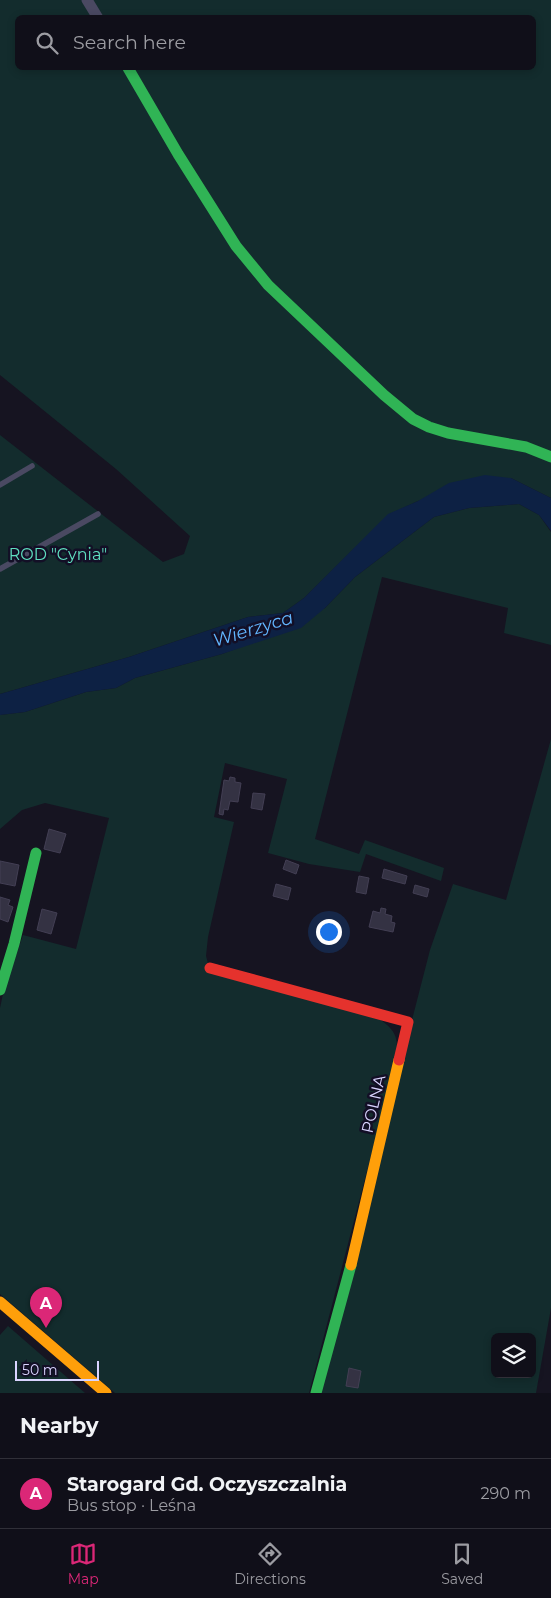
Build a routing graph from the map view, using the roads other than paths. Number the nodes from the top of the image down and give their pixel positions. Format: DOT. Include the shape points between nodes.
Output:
graph roads {
  1 [pos="87,0"];
  2 [pos="96,15"];
  3 [pos="129,70"];
  4 [pos="551,457"];
  5 [pos="32,466"];
  6 [pos="0,485"];
  7 [pos="98,514"];
  8 [pos="0,569"];
  9 [pos="36,853"];
  10 [pos="210,968"];
  11 [pos="0,990"];
  12 [pos="0,1302"];
  13 [pos="106,1393"];
  14 [pos="316,1393"];
  1 -- 2 [label="street"];
  3 -- 4 [label="street" via="236,246 268,285 384,395 429,427 526,447"];
  5 -- 6 [label="lane"];
  7 -- 8 [label="lane"];
  9 -- 11 [label="street"];
  10 -- 14 [label="street, POLNA" via="408,1022 352,1260"];
  12 -- 13 [label="street"];
}
